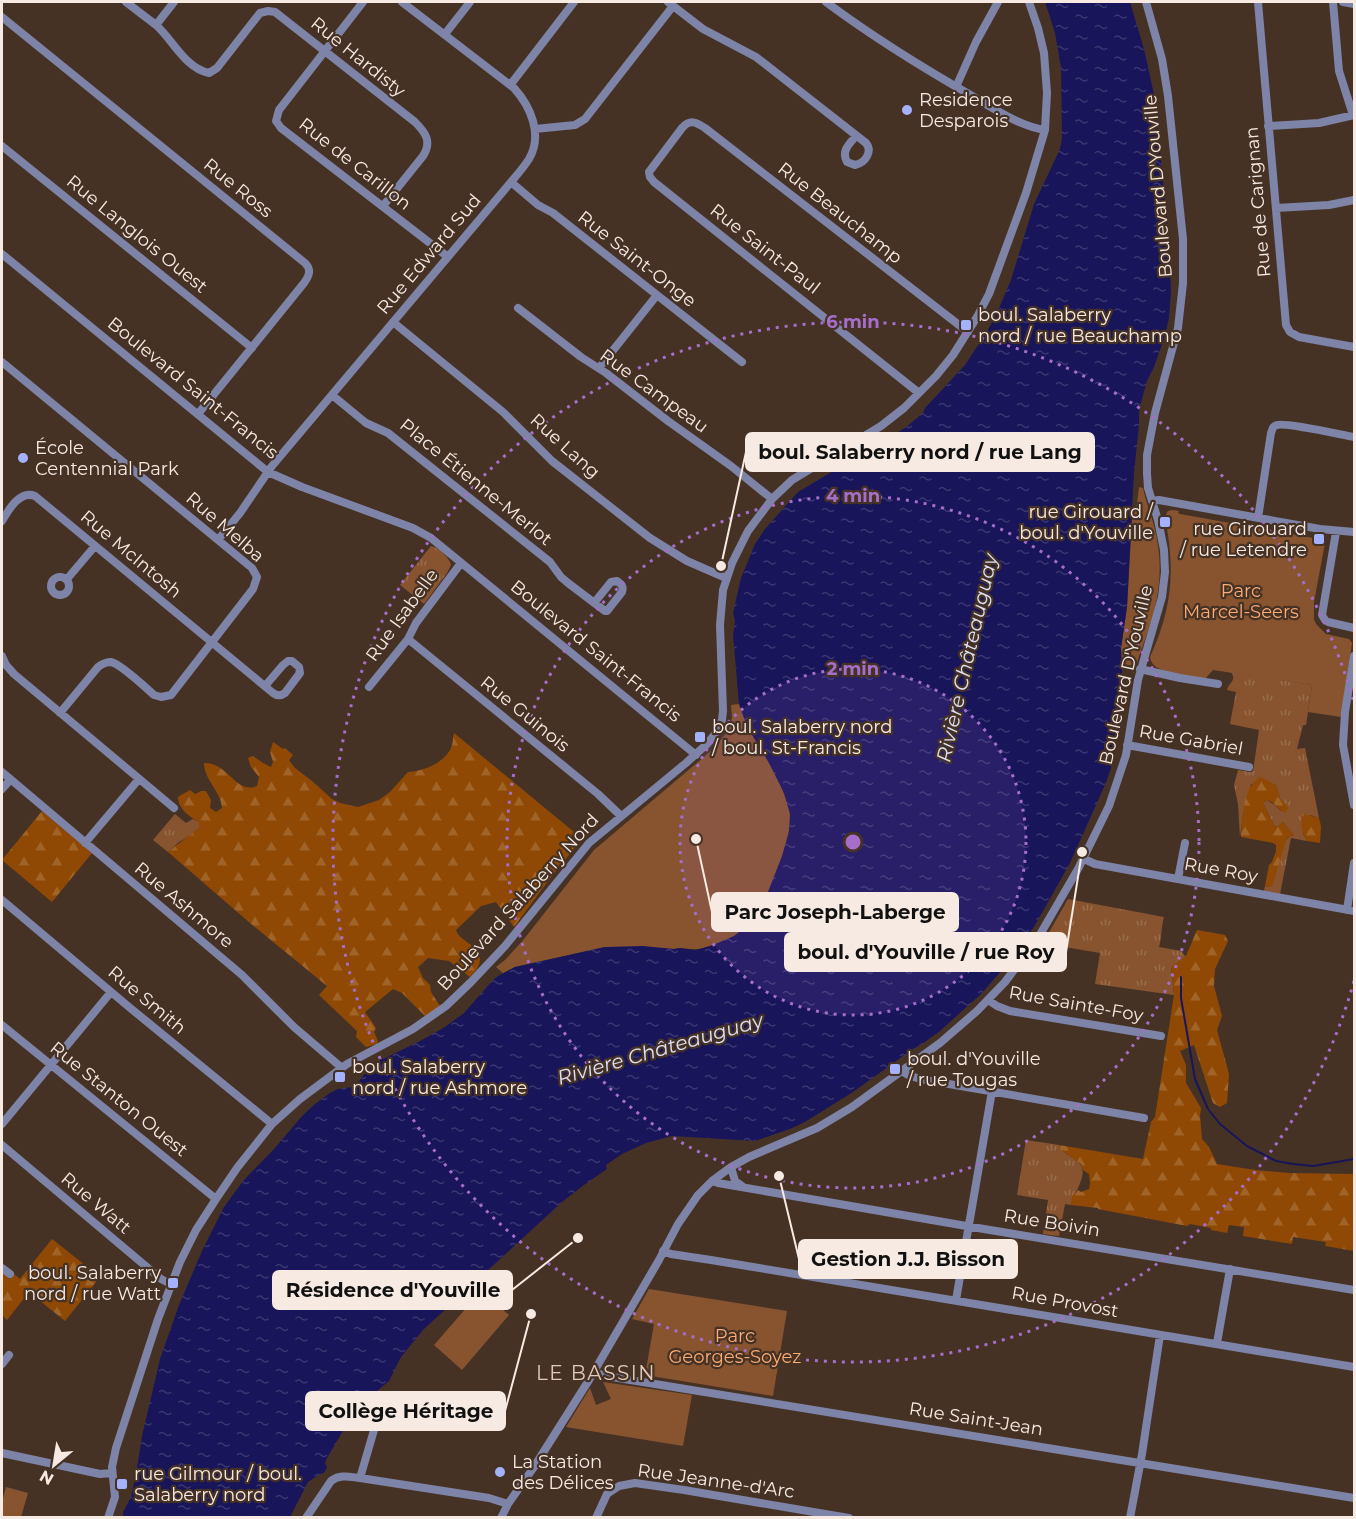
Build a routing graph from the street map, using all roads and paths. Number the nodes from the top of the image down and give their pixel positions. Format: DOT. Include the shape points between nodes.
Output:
graph roads {
  1 [pos="126,2"];
  2 [pos="174,2"];
  3 [pos="363,2"];
  4 [pos="402,2"];
  5 [pos="470,2"];
  6 [pos="574,2"];
  7 [pos="826,2"];
  8 [pos="998,2"];
  9 [pos="1029,2"];
  10 [pos="1146,2"];
  11 [pos="1258,2"];
  12 [pos="1333,2"];
  13 [pos="1343,2"];
  14 [pos="671,4"];
  15 [pos="1354,4"];
  16 [pos="2,17"];
  17 [pos="156,25"];
  18 [pos="445,34"];
  19 [pos="324,51"];
  20 [pos="511,84"];
  21 [pos="956,87"];
  22 [pos="1354,115"];
  23 [pos="692,122"];
  24 [pos="1268,126"];
  25 [pos="535,129"];
  26 [pos="1045,130"];
  27 [pos="856,136"];
  28 [pos="2,146"];
  29 [pos="511,182"];
  30 [pos="1354,200"];
  31 [pos="383,206"];
  32 [pos="1276,208"];
  33 [pos="2,254"];
  34 [pos="448,257"];
  35 [pos="657,295"];
  36 [pos="518,308"];
  37 [pos="393,322"];
  38 [pos="968,332"];
  39 [pos="1354,347"];
  40 [pos="252,348"];
  41 [pos="2,362"];
  42 [pos="742,362"];
  43 [pos="599,368"];
  44 [pos="919,393"];
  45 [pos="332,395"];
  46 [pos="198,414"];
  47 [pos="1354,437"];
  48 [pos="268,471"];
  49 [pos="772,499"];
  50 [pos="1152,501"];
  51 [pos="1258,518"];
  52 [pos="2,521"];
  53 [pos="1336,531"];
  54 [pos="1354,532"];
  55 [pos="218,540"];
  56 [pos="95,546"];
  57 [pos="461,563"];
  58 [pos="726,578"];
  59 [pos="67,579"];
  60 [pos="594,603"];
  61 [pos="1354,628"];
  62 [pos="408,639"];
  63 [pos="212,642"];
  64 [pos="2,656"];
  65 [pos="1354,656"];
  66 [pos="1140,669"];
  67 [pos="1218,684"];
  68 [pos="265,686"];
  69 [pos="369,687"];
  70 [pos="60,713"];
  71 [pos="1127,745"];
  72 [pos="696,755"];
  73 [pos="1249,767"];
  74 [pos="2,772"];
  75 [pos="139,779"];
  76 [pos="10,780"];
  77 [pos="2,789"];
  78 [pos="1354,805"];
  79 [pos="174,808"];
  80 [pos="621,816"];
  81 [pos="86,843"];
  82 [pos="1185,843"];
  83 [pos="1084,859"];
  84 [pos="1354,863"];
  85 [pos="1178,879"];
  86 [pos="2,900"];
  87 [pos="1351,910"];
  88 [pos="111,992"];
  89 [pos="988,1000"];
  90 [pos="2,1025"];
  91 [pos="1161,1036"];
  92 [pos="51,1065"];
  93 [pos="342,1068"];
  94 [pos="902,1071"];
  95 [pos="992,1091"];
  96 [pos="1144,1118"];
  97 [pos="2,1124"];
  98 [pos="272,1124"];
  99 [pos="2,1145"];
  100 [pos="731,1167"];
  101 [pos="712,1181"];
  102 [pos="746,1188"];
  103 [pos="216,1199"];
  104 [pos="969,1226"];
  105 [pos="663,1251"];
  106 [pos="2,1268"];
  107 [pos="1230,1269"];
  108 [pos="10,1274"];
  109 [pos="171,1284"];
  110 [pos="1354,1290"];
  111 [pos="957,1300"];
  112 [pos="1160,1335"];
  113 [pos="1217,1343"];
  114 [pos="9,1355"];
  115 [pos="2,1364"];
  116 [pos="1354,1366"];
  117 [pos="594,1371"];
  118 [pos="445,1422"];
  119 [pos="2,1453"];
  120 [pos="1140,1462"];
  121 [pos="112,1473"];
  122 [pos="360,1478"];
  123 [pos="1354,1498"];
  124 [pos="508,1504"];
  125 [pos="108,1518"];
  126 [pos="306,1518"];
  127 [pos="501,1518"];
  128 [pos="596,1518"];
  129 [pos="849,1518"];
  130 [pos="1130,1518"];
  1 -- 17 [label="street"];
  2 -- 17 [label="street"];
  3 -- 19 [label="street, Rue de Carillon"];
  4 -- 18 [label="street"];
  5 -- 18 [label="street"];
  6 -- 20 [label="street"];
  7 -- 21 [label="street"];
  8 -- 21 [label="street"];
  9 -- 26 [label="street, Boulevard Salaberry Nord" via="1045,57"];
  10 -- 50 [label="street, Boulevard D'Youville" via="1165,76 1184,260 1178,328 1147,454"];
  11 -- 24 [label="street, Rue de Carignan"];
  12 -- 22 [label="street" via="1339,71"];
  13 -- 15 [label="street"];
  14 -- 25 [label="street" via="582,122"];
  14 -- 27 [label="street" via="709,32 756,57"];
  16 -- 40 [label="street, Rue Ross" via="308,266 307,278"];
  17 -- 19 [label="street, Rue Hardisty" via="187,59 209,73 258,16 272,10"];
  18 -- 20 [label="street"];
  19 -- 31 [label="street, Rue Hardisty" via="426,135 425,152"];
  19 -- 31 [label="street, Rue de Carillon" via="279,110 276,121"];
  20 -- 25 [label="street" via="526,104"];
  21 -- 26 [label="street" via="1017,120"];
  22 -- 24 [label="street" via="1319,123"];
  23 -- 38 [label="street, Rue Beauchamp"];
  23 -- 44 [label="street, Rue Saint-Paul" via="682,128 652,167 649,174 656,185"];
  24 -- 32 [label="street, Rue de Carignan"];
  25 -- 29 [label="street, Rue Edward Sud" via="530,156"];
  26 -- 38 [label="street, Boulevard Salaberry Nord" via="1012,232 988,294"];
  28 -- 40 [label="street, Rue Langlois Ouest"];
  29 -- 34 [label="street, Rue Edward Sud"];
  29 -- 35 [label="street, Rue Saint-Onge"];
  30 -- 32 [label="street"];
  31 -- 34 [label="street, Rue de Carillon"];
  32 -- 39 [label="street, Rue de Carignan" via="1287,329 1299,337"];
  33 -- 46 [label="street, Boulevard Saint-Francis"];
  34 -- 37 [label="street, Rue Edward Sud"];
  35 -- 42 [label="street, Rue Saint-Onge"];
  35 -- 43 [label="street"];
  36 -- 43 [label="street, Rue Campeau"];
  37 -- 45 [label="street, Rue Edward Sud"];
  37 -- 58 [label="street, Rue Lang" via="503,412 552,460 650,538 687,561"];
  38 -- 44 [label="street, Boulevard Salaberry Nord"];
  40 -- 46 [label="street, Rue Ross"];
  41 -- 55 [label="street, Rue Melba"];
  43 -- 49 [label="street, Rue Campeau"];
  44 -- 49 [label="street, Boulevard Salaberry Nord" via="886,423 792,480"];
  45 -- 48 [label="street, Rue Edward Sud"];
  45 -- 60 [label="street, Place Étienne-Merlot" via="366,423 388,432 550,562 564,580"];
  46 -- 48 [label="street, Boulevard Saint-Francis"];
  47 -- 51 [label="street" via="1283,425 1272,429"];
  48 -- 55 [label="street, Rue Edward Sud"];
  48 -- 57 [label="street, Boulevard Saint-Francis" via="417,529"];
  49 -- 58 [label="street, Boulevard Salaberry Nord" via="744,539"];
  50 -- 51 [label="street"];
  50 -- 66 [label="street, Boulevard D'Youville" via="1164,550 1164,581 1159,612"];
  51 -- 53 [label="street"];
  52 -- 56 [label="street, Rue McIntosh" via="19,499 28,494"];
  53 -- 54 [label="street"];
  53 -- 61 [label="street" via="1322,615 1329,623"];
  55 -- 63 [label="street, Rue Melba" via="252,568 257,581"];
  56 -- 59 [label="street"];
  56 -- 63 [label="street, Rue McIntosh"];
  57 -- 62 [label="street, Rue Isabelle" via="418,619"];
  57 -- 72 [label="street, Boulevard Saint-Francis"];
  58 -- 72 [label="street, Boulevard Salaberry Nord" via="721,614 723,715 715,734"];
  62 -- 69 [label="street, Rue Isabelle"];
  62 -- 80 [label="street, Rue Guinois"];
  63 -- 68 [label="street, Rue McIntosh"];
  63 -- 70 [label="street, Rue Melba" via="168,696 154,695 118,665 108,662 98,668"];
  64 -- 70 [label="street" via="14,674"];
  65 -- 78 [label="street" via="1343,745"];
  66 -- 67 [label="street"];
  66 -- 71 [label="street, Boulevard D'Youville"];
  70 -- 75 [label="street"];
  71 -- 73 [label="street, Rue Gabriel"];
  71 -- 83 [label="street, Boulevard D'Youville" via="1113,796"];
  72 -- 80 [label="street, Boulevard Salaberry Nord"];
  74 -- 76 [label="street, Rue Ashmore"];
  75 -- 79 [label="street"];
  75 -- 81 [label="street"];
  76 -- 77 [label="street"];
  76 -- 81 [label="street, Rue Ashmore"];
  80 -- 93 [label="street, Boulevard Salaberry Nord" via="586,847 506,946 454,999 420,1025"];
  81 -- 93 [label="street, Rue Ashmore" via="242,975"];
  82 -- 85 [label="street"];
  83 -- 85 [label="street, Rue Roy"];
  83 -- 89 [label="street, Boulevard D'Youville" via="1038,938"];
  84 -- 87 [label="street"];
  85 -- 87 [label="street, Rue Roy"];
  86 -- 88 [label="street, Rue Smith"];
  88 -- 92 [label="street"];
  88 -- 98 [label="street, Rue Smith"];
  89 -- 91 [label="street, Rue Sainte-Foy" via="1010,1011"];
  89 -- 94 [label="street, Boulevard D'Youville"];
  90 -- 92 [label="street, Rue Stanton Ouest"];
  92 -- 97 [label="street"];
  92 -- 103 [label="street, Rue Stanton Ouest"];
  93 -- 98 [label="street, Boulevard Salaberry Nord"];
  94 -- 95 [label="street" via="920,1079"];
  94 -- 100 [label="street, Boulevard D'Youville" via="817,1128"];
  95 -- 96 [label="street"];
  95 -- 104 [label="street"];
  98 -- 103 [label="street, Boulevard Salaberry Nord"];
  99 -- 109 [label="street, Rue Watt"];
  100 -- 101 [label="street, Boulevard D'Youville"];
  100 -- 102 [label="street" via="735,1181"];
  101 -- 102 [label="street, Rue Boivin"];
  101 -- 105 [label="street, Boulevard D'Youville" via="685,1212"];
  102 -- 104 [label="street, Rue Boivin"];
  103 -- 109 [label="street, Boulevard Salaberry Nord"];
  104 -- 107 [label="street, Rue Boivin"];
  104 -- 111 [label="street"];
  105 -- 111 [label="street, Rue Provost"];
  105 -- 117 [label="street, Boulevard D'Youville"];
  106 -- 108 [label="street"];
  107 -- 110 [label="street, Rue Boivin"];
  107 -- 113 [label="street"];
  109 -- 121 [label="street, Boulevard Salaberry Nord" via="119,1438"];
  111 -- 112 [label="street, Rue Provost"];
  112 -- 113 [label="street, Rue Provost"];
  112 -- 120 [label="street"];
  113 -- 116 [label="street, Rue Provost"];
  114 -- 115 [label="street"];
  117 -- 120 [label="street, Rue Saint-Jean"];
  117 -- 124 [label="street, Boulevard D'Youville"];
  118 -- 122 [label="street" via="382,1411"];
  119 -- 121 [label="street" via="100,1474"];
  120 -- 123 [label="street, Rue Saint-Jean"];
  120 -- 130 [label="street"];
  121 -- 125 [label="street, Boulevard Salaberry Nord" via="115,1497"];
  122 -- 124 [label="street"];
  122 -- 126 [label="street" via="342,1476 333,1480"];
  124 -- 127 [label="street, Boulevard D'Youville"];
  128 -- 129 [label="street, Rue Jeanne-d'Arc" via="610,1491 635,1484"];
}
